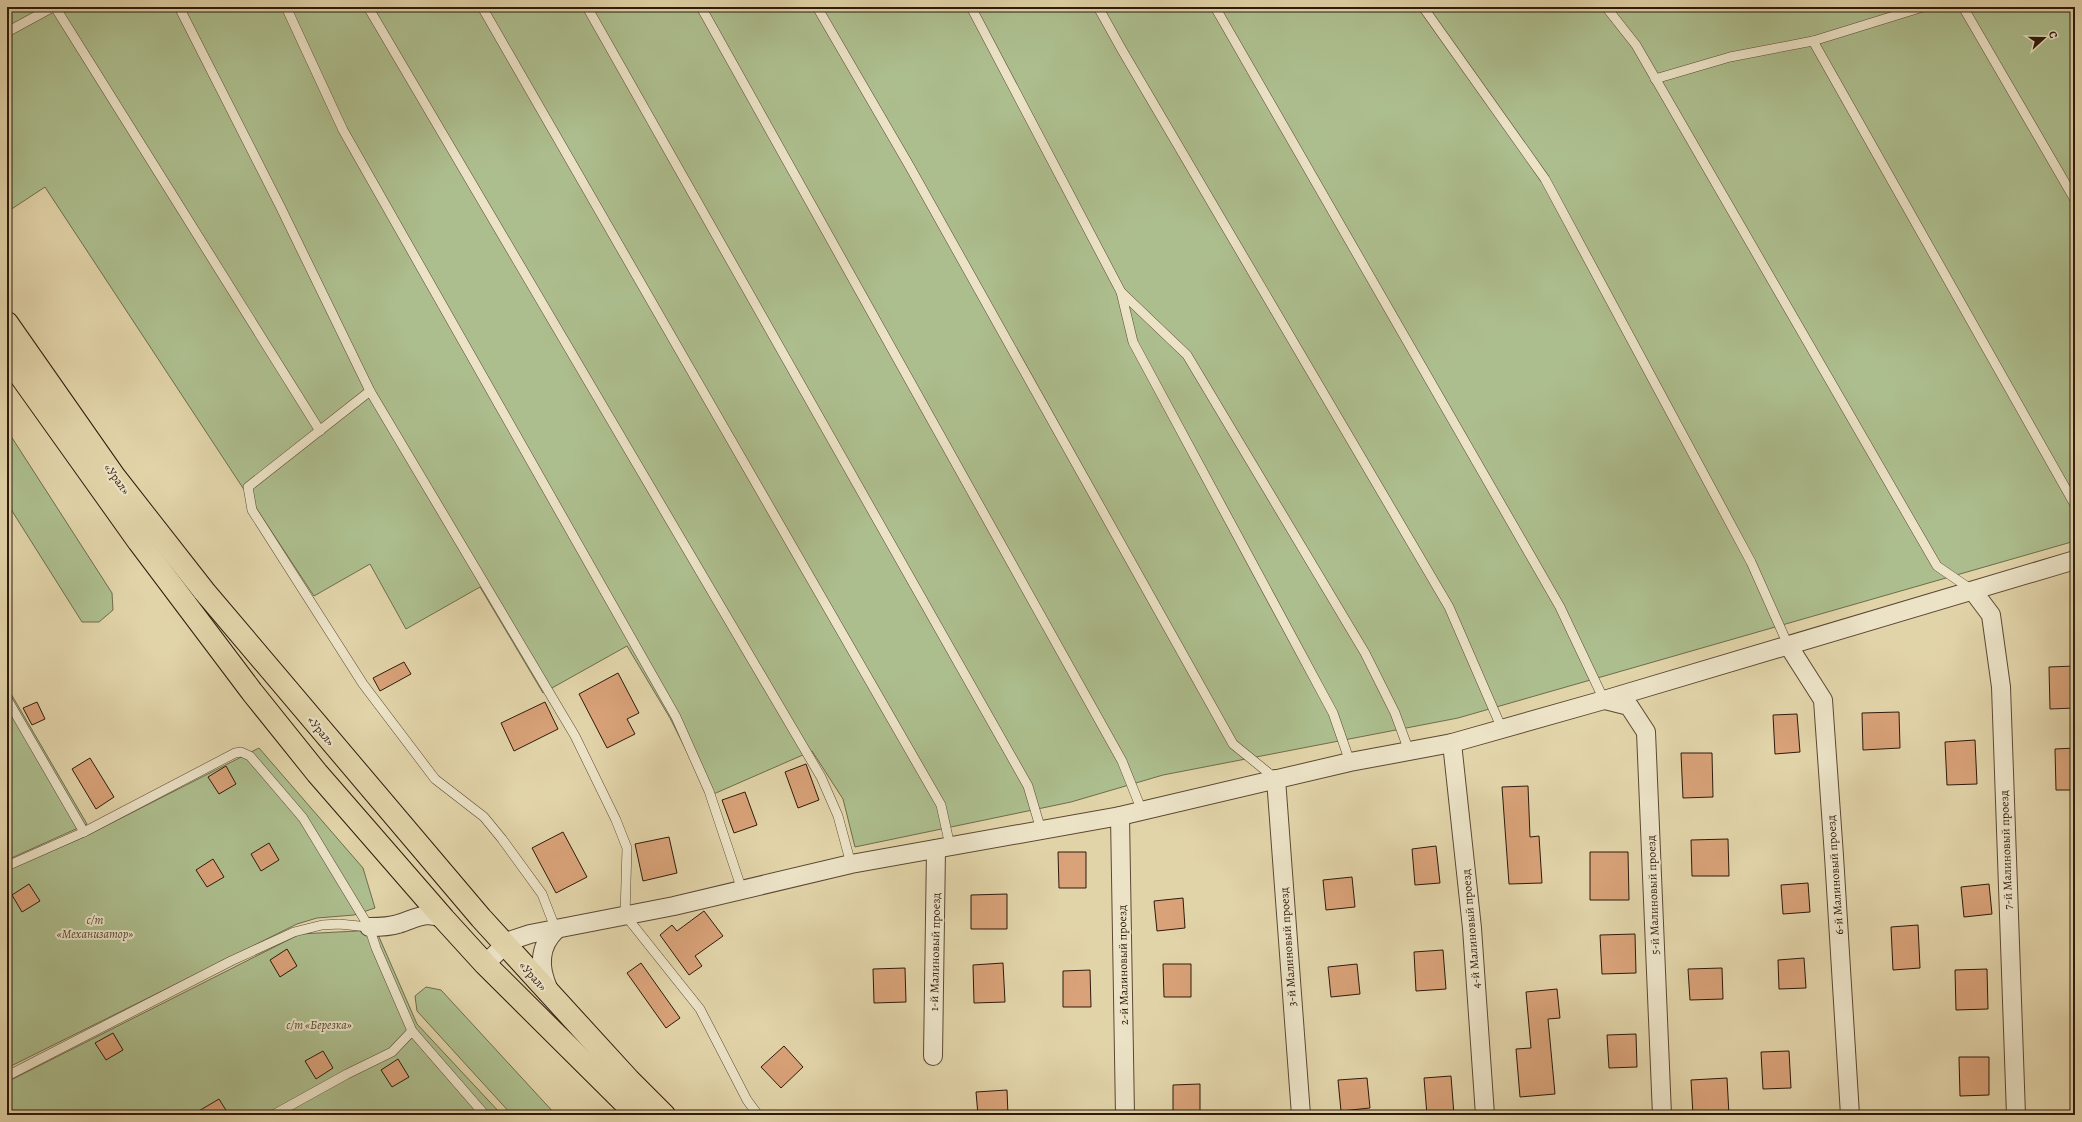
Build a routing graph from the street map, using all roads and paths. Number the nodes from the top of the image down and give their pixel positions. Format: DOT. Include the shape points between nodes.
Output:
graph roads {
  1 [pos="54,7"];
  2 [pos="179,7"];
  3 [pos="286,7"];
  4 [pos="368,7"];
  5 [pos="482,7"];
  6 [pos="587,7"];
  7 [pos="701,7"];
  8 [pos="817,7"];
  9 [pos="971,7"];
  10 [pos="1098,7"];
  11 [pos="1215,7"];
  12 [pos="1423,7"];
  13 [pos="1606,7"];
  14 [pos="1923,7"];
  15 [pos="1963,7"];
  16 [pos="7,32"];
  17 [pos="1813,41"];
  18 [pos="1655,79"];
  19 [pos="2075,200"];
  20 [pos="1121,292"];
  21 [pos="7,323"];
  22 [pos="7,357"];
  23 [pos="370,391"];
  24 [pos="320,431"];
  25 [pos="2075,505"];
  26 [pos="2075,560"];
  27 [pos="1973,591"];
  28 [pos="1788,644"];
  29 [pos="7,699"];
  30 [pos="1604,700"];
  31 [pos="1502,729"];
  32 [pos="1452,743"];
  33 [pos="1409,751"];
  34 [pos="1350,762"];
  35 [pos="1276,779"];
  36 [pos="1142,811"];
  37 [pos="1120,816"];
  38 [pos="1041,830"];
  39 [pos="84,832"];
  40 [pos="943,847"];
  41 [pos="851,864"];
  42 [pos="7,866"];
  43 [pos="410,881"];
  44 [pos="742,890"];
  45 [pos="475,911"];
  46 [pos="625,916"];
  47 [pos="444,919"];
  48 [pos="407,920"];
  49 [pos="369,927"];
  50 [pos="550,931"];
  51 [pos="505,944"];
  52 [pos="485,964"];
  53 [pos="554,998"];
  54 [pos="412,1031"];
  55 [pos="933,1056"];
  56 [pos="7,1076"];
  57 [pos="273,1115"];
  58 [pos="485,1115"];
  59 [pos="637,1115"];
  60 [pos="664,1115"];
  61 [pos="758,1115"];
  62 [pos="1126,1115"];
  63 [pos="1301,1115"];
  64 [pos="1485,1115"];
  65 [pos="1662,1115"];
  66 [pos="1850,1115"];
  67 [pos="2016,1115"];
  1 -- 16 [label="lane"];
  1 -- 24 [label="lane"];
  2 -- 23 [label="lane"];
  3 -- 44 [label="lane" via="343,130 676,717 709,791"];
  4 -- 41 [label="lane" via="821,777 838,816"];
  5 -- 40 [label="lane" via="941,805"];
  6 -- 38 [label="lane" via="1028,786"];
  7 -- 36 [label="lane" via="1122,761"];
  8 -- 35 [label="lane" via="914,174 1233,744"];
  9 -- 20 [label="lane"];
  10 -- 31 [label="lane" via="1449,607"];
  11 -- 30 [label="lane" via="1560,607"];
  12 -- 28 [label="lane" via="1545,179 1751,562"];
  13 -- 18 [label="lane" via="1636,45"];
  14 -- 17 [label="lane"];
  15 -- 19 [label="lane"];
  17 -- 18 [label="lane" via="1730,56"];
  17 -- 25 [label="lane"];
  18 -- 27 [label="lane" via="1937,566"];
  20 -- 33 [label="lane" via="1188,355 1365,653 1395,713"];
  20 -- 34 [label="lane" via="1133,342 1333,713"];
  21 -- 45 [label="highway, «Урал»" via="155,530 291,696"];
  22 -- 43 [label="highway, «Урал»" via="98,487 252,692 317,773"];
  23 -- 24 [label="lane"];
  23 -- 46 [label="lane" via="575,736 616,820 627,848"];
  24 -- 50 [label="lane" via="248,487 252,510 363,684 435,779 484,817 542,894"];
  26 -- 27 [label="street"];
  27 -- 28 [label="street"];
  27 -- 67 [label="street, 7-й Малиновый проезд" via="1991,615 2001,687"];
  28 -- 30 [label="street"];
  28 -- 66 [label="street, 6-й Малиновый проезд" via="1823,700"];
  29 -- 39 [label="lane"];
  30 -- 31 [label="street"];
  30 -- 65 [label="street, 5-й Малиновый проезд" via="1629,706 1646,732"];
  31 -- 32 [label="street"];
  32 -- 33 [label="street"];
  32 -- 64 [label="street, 4-й Малиновый проезд" via="1472,928"];
  33 -- 34 [label="street"];
  34 -- 35 [label="street"];
  35 -- 36 [label="street"];
  35 -- 63 [label="street, 3-й Малиновый проезд"];
  36 -- 37 [label="street"];
  37 -- 38 [label="street"];
  37 -- 62 [label="street, 2-й Малиновый проезд"];
  38 -- 40 [label="street"];
  39 -- 42 [label="lane"];
  39 -- 49 [label="lane" via="235,753 245,753 303,818"];
  40 -- 41 [label="street"];
  40 -- 55 [label="street, 1-й Малиновый проезд"];
  41 -- 44 [label="street"];
  43 -- 47 [label="highway, «Урал»"];
  43 -- 48 [label="street" via="418,900 416,911"];
  44 -- 46 [label="street"];
  45 -- 50 [label="street" via="507,928"];
  45 -- 51 [label="highway, «Урал»"];
  46 -- 50 [label="street"];
  46 -- 61 [label="lane" via="700,1009 747,1100"];
  47 -- 48 [label="street" via="426,915"];
  47 -- 52 [label="highway, «Урал»"];
  48 -- 49 [label="street" via="391,926"];
  49 -- 54 [label="lane"];
  49 -- 56 [label="lane" via="333,924 294,932 231,961"];
  50 -- 51 [label="street" via="520,937"];
  50 -- 53 [label="street" via="542,957 544,976"];
  51 -- 52 [label="street"];
  51 -- 53 [label="highway, «Урал»"];
  52 -- 59 [label="highway, «Урал»"];
  53 -- 60 [label="highway, «Урал»"];
  54 -- 57 [label="lane" via="392,1052"];
  54 -- 58 [label="lane"];
}
